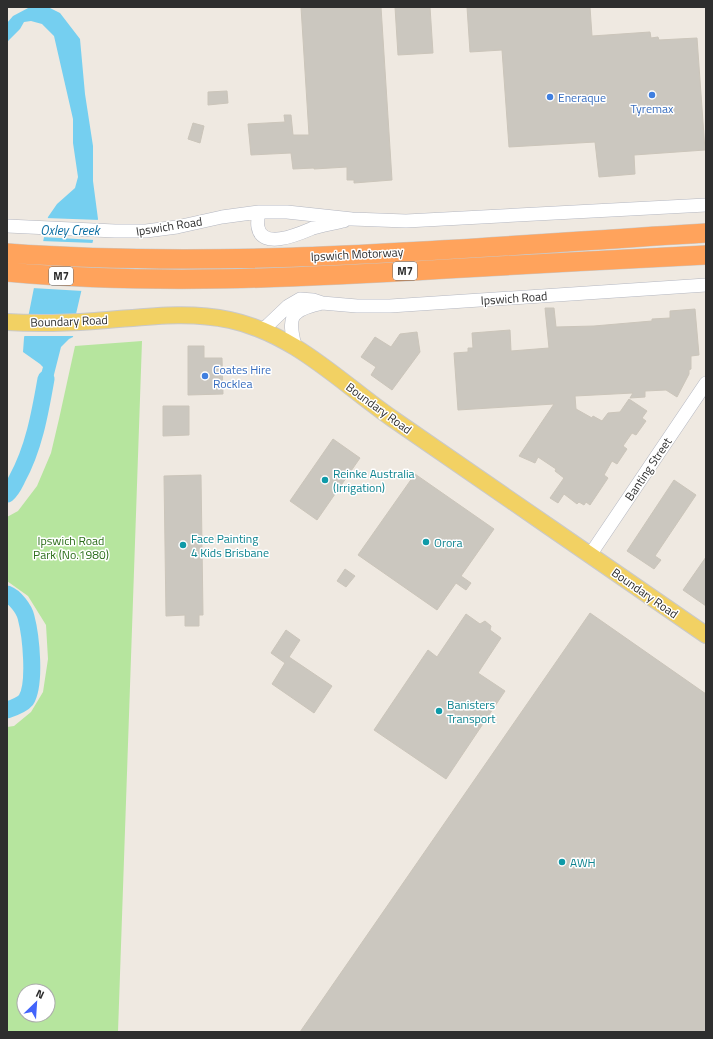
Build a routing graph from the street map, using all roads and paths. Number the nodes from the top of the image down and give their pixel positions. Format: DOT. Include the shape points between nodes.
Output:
graph roads {
  1 [pos="706,205"];
  2 [pos="259,212"];
  3 [pos="352,220"];
  4 [pos="7,226"];
  5 [pos="706,233"];
  6 [pos="15,254"];
  7 [pos="706,255"];
  8 [pos="12,273"];
  9 [pos="706,285"];
  10 [pos="322,303"];
  11 [pos="8,322"];
  12 [pos="262,330"];
  13 [pos="295,346"];
  14 [pos="706,383"];
  15 [pos="590,555"];
  16 [pos="706,635"];
  1 -- 3 [label="street, Ipswich Road" via="438,220"];
  2 -- 3 [label="street, Ipswich Road" via="287,212"];
  2 -- 3 [label="street, Ipswich Road" via="259,232 267,238 276,239"];
  2 -- 4 [label="street, Ipswich Road" via="146,231 115,232"];
  5 -- 6 [label="highway, Ipswich Motorway / M7" via="310,257 182,260"];
  7 -- 8 [label="highway, Ipswich Motorway / M7" via="214,279"];
  9 -- 10 [label="street, Ipswich Road" via="390,306"];
  10 -- 12 [label="street, Ipswich Road" via="306,299 295,301"];
  10 -- 13 [label="street, Ipswich Road" via="297,312 291,329"];
  11 -- 12 [label="main road, Boundary Road" via="68,323 193,315 231,320"];
  12 -- 13 [label="main road, Boundary Road"];
  13 -- 15 [label="main road, Boundary Road" via="369,403"];
  14 -- 15 [label="street, Banting Street"];
  15 -- 16 [label="main road, Boundary Road"];
}
